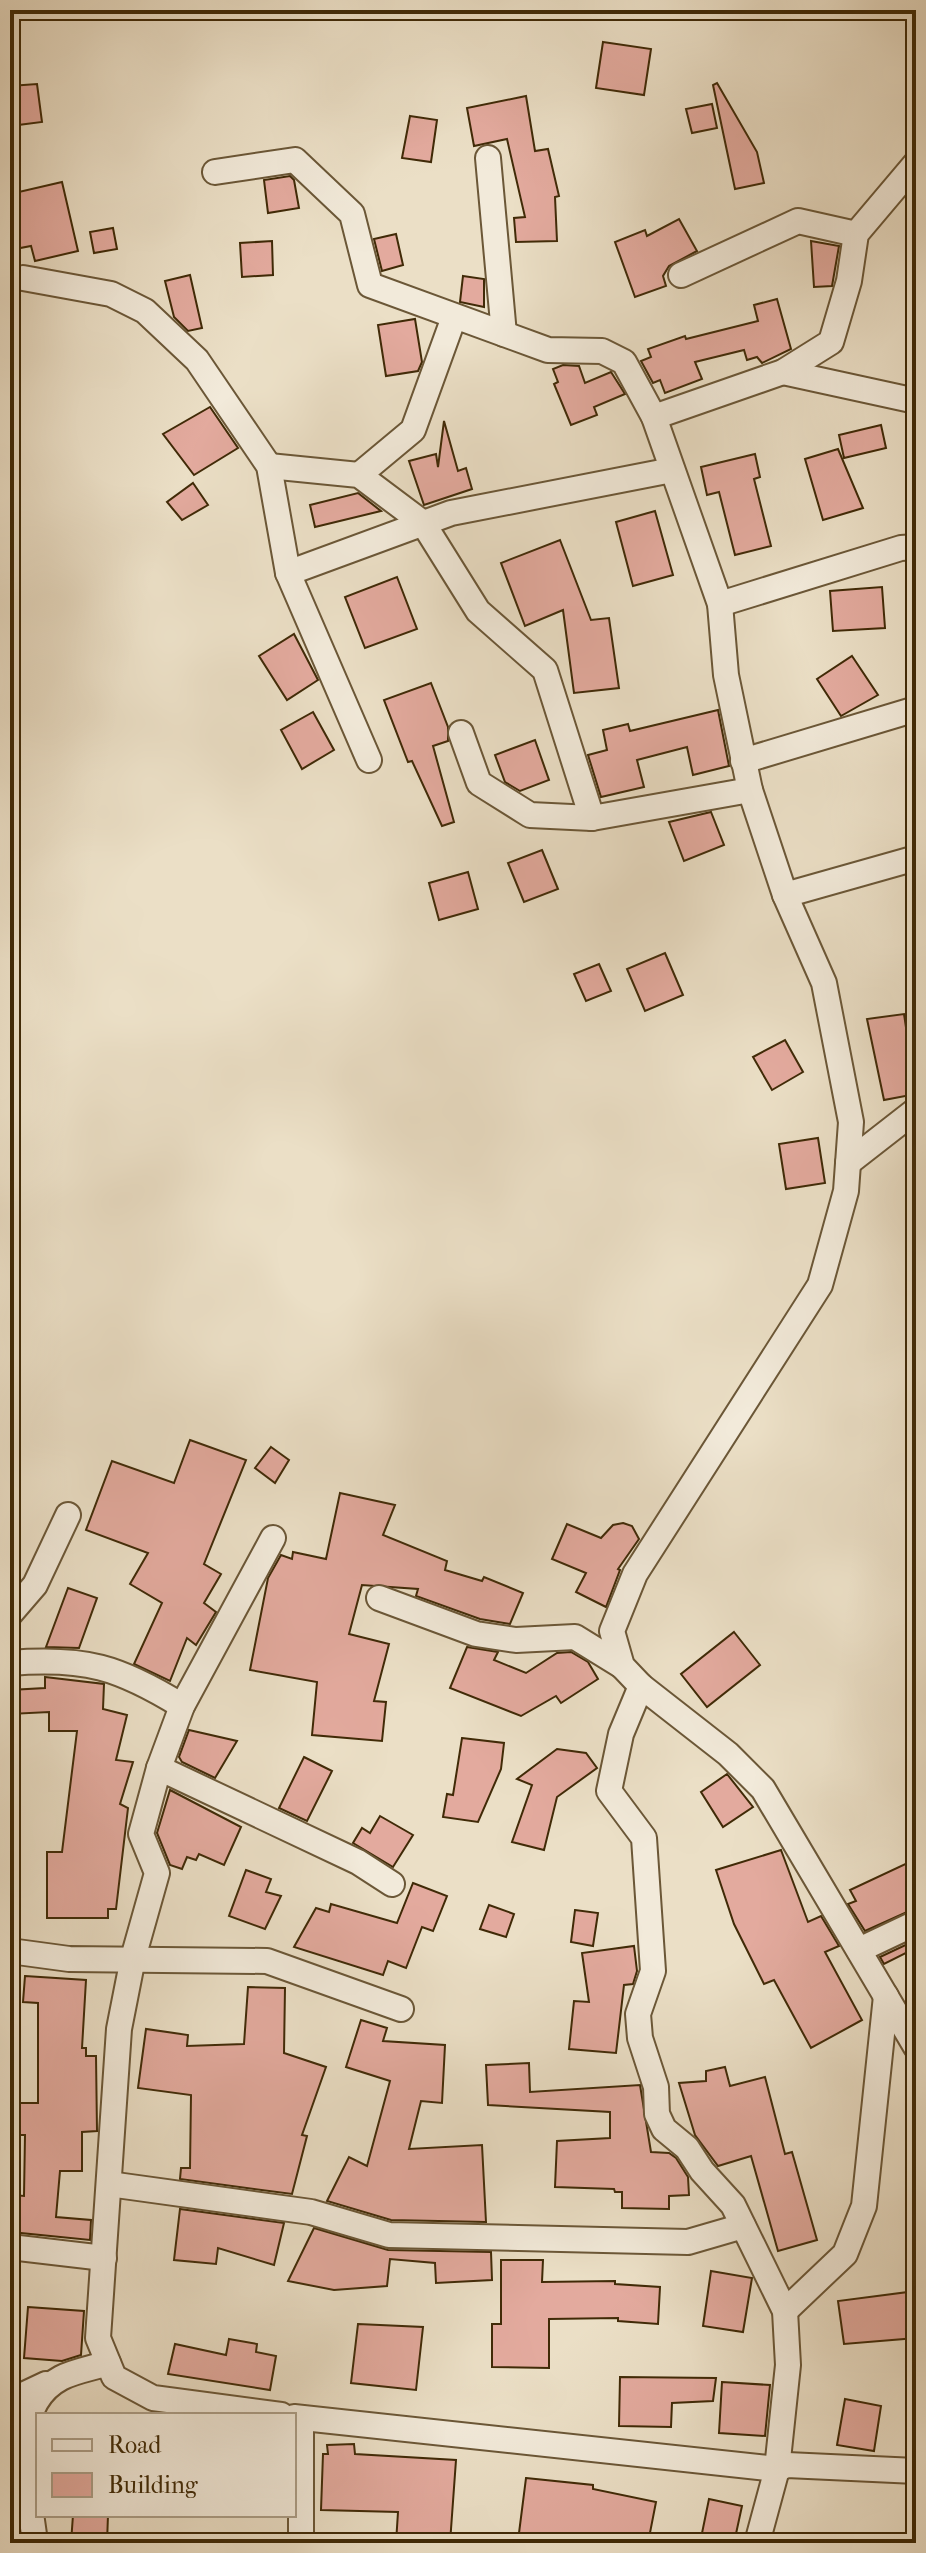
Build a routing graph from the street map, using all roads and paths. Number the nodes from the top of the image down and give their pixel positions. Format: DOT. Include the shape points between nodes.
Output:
graph roads {
  1 [pos="488,158"];
  2 [pos="916,163"];
  3 [pos="215,172"];
  4 [pos="856,234"];
  5 [pos="681,275"];
  6 [pos="23,278"];
  7 [pos="454,317"];
  8 [pos="504,334"];
  9 [pos="783,372"];
  10 [pos="916,401"];
  11 [pos="654,417"];
  12 [pos="269,466"];
  13 [pos="672,470"];
  14 [pos="359,475"];
  15 [pos="423,523"];
  16 [pos="916,547"];
  17 [pos="288,573"];
  18 [pos="720,604"];
  19 [pos="916,709"];
  20 [pos="461,733"];
  21 [pos="369,760"];
  22 [pos="743,761"];
  23 [pos="750,790"];
  24 [pos="592,818"];
  25 [pos="916,858"];
  26 [pos="785,895"];
  27 [pos="916,1110"];
  28 [pos="848,1163"];
  29 [pos="68,1515"];
  30 [pos="273,1538"];
  31 [pos="379,1598"];
  32 [pos="10,1614"];
  33 [pos="10,1663"];
  34 [pos="622,1666"];
  35 [pos="641,1686"];
  36 [pos="182,1706"];
  37 [pos="159,1768"];
  38 [pos="392,1884"];
  39 [pos="916,1923"];
  40 [pos="859,1950"];
  41 [pos="10,1951"];
  42 [pos="133,1958"];
  43 [pos="886,1996"];
  44 [pos="401,2009"];
  45 [pos="916,2047"];
  46 [pos="109,2184"];
  47 [pos="743,2226"];
  48 [pos="10,2247"];
  49 [pos="104,2258"];
  50 [pos="785,2311"];
  51 [pos="108,2363"];
  52 [pos="59,2378"];
  53 [pos="10,2401"];
  54 [pos="269,2413"];
  55 [pos="296,2416"];
  56 [pos="777,2469"];
  57 [pos="916,2471"];
  58 [pos="296,2472"];
  59 [pos="35,2543"];
  60 [pos="301,2543"];
  61 [pos="757,2543"];
  1 -- 8 [label="street"];
  2 -- 4 [label="street"];
  3 -- 7 [label="street" via="295,160 352,214 370,285"];
  4 -- 5 [label="street" via="798,221"];
  4 -- 9 [label="street" via="831,342"];
  6 -- 12 [label="street" via="111,294 145,311 197,360"];
  7 -- 8 [label="street"];
  7 -- 14 [label="street" via="413,430"];
  8 -- 11 [label="street" via="548,350 602,351 624,362"];
  9 -- 10 [label="street"];
  9 -- 11 [label="street"];
  11 -- 13 [label="street"];
  12 -- 14 [label="street"];
  12 -- 17 [label="street"];
  13 -- 15 [label="street"];
  13 -- 18 [label="street"];
  14 -- 15 [label="street"];
  15 -- 17 [label="street"];
  15 -- 24 [label="street" via="478,611 545,670"];
  16 -- 18 [label="street"];
  17 -- 21 [label="street"];
  18 -- 22 [label="street" via="726,675"];
  19 -- 22 [label="street"];
  20 -- 24 [label="street" via="479,783 530,815"];
  22 -- 23 [label="street"];
  23 -- 24 [label="street"];
  23 -- 26 [label="street"];
  25 -- 26 [label="street"];
  26 -- 28 [label="street" via="824,983 851,1122"];
  27 -- 28 [label="street"];
  28 -- 34 [label="street" via="846,1191 820,1285 635,1574 612,1631"];
  29 -- 32 [label="street" via="35,1585"];
  30 -- 36 [label="street"];
  31 -- 34 [label="street" via="476,1634 516,1640 575,1637"];
  33 -- 36 [label="street" via="51,1660 104,1666"];
  34 -- 35 [label="street"];
  35 -- 40 [label="street" via="728,1754 763,1789"];
  35 -- 47 [label="street" via="621,1734 609,1791 644,1838 653,1971 638,2014 640,2038 664,2129 687,2148 733,2205"];
  36 -- 37 [label="street"];
  37 -- 38 [label="street" via="358,1862"];
  37 -- 42 [label="street" via="141,1834 157,1873"];
  39 -- 40 [label="street"];
  40 -- 43 [label="street"];
  41 -- 42 [label="street" via="69,1959"];
  42 -- 44 [label="street" via="267,1961"];
  42 -- 46 [label="street" via="119,2029"];
  43 -- 45 [label="street"];
  43 -- 50 [label="street" via="864,2206 845,2254"];
  46 -- 47 [label="street" via="311,2212 389,2235 688,2242"];
  46 -- 49 [label="street"];
  47 -- 50 [label="street"];
  48 -- 49 [label="street"];
  49 -- 51 [label="street" via="98,2338"];
  50 -- 56 [label="street" via="788,2365"];
  51 -- 52 [label="street"];
  51 -- 54 [label="street" via="114,2377 153,2398"];
  52 -- 53 [label="street"];
  52 -- 59 [label="street" via="35,2403 24,2434"];
  55 -- 56 [label="street"];
  56 -- 57 [label="street" via="787,2465"];
  56 -- 61 [label="street"];
  58 -- 60 [label="street"];
}
